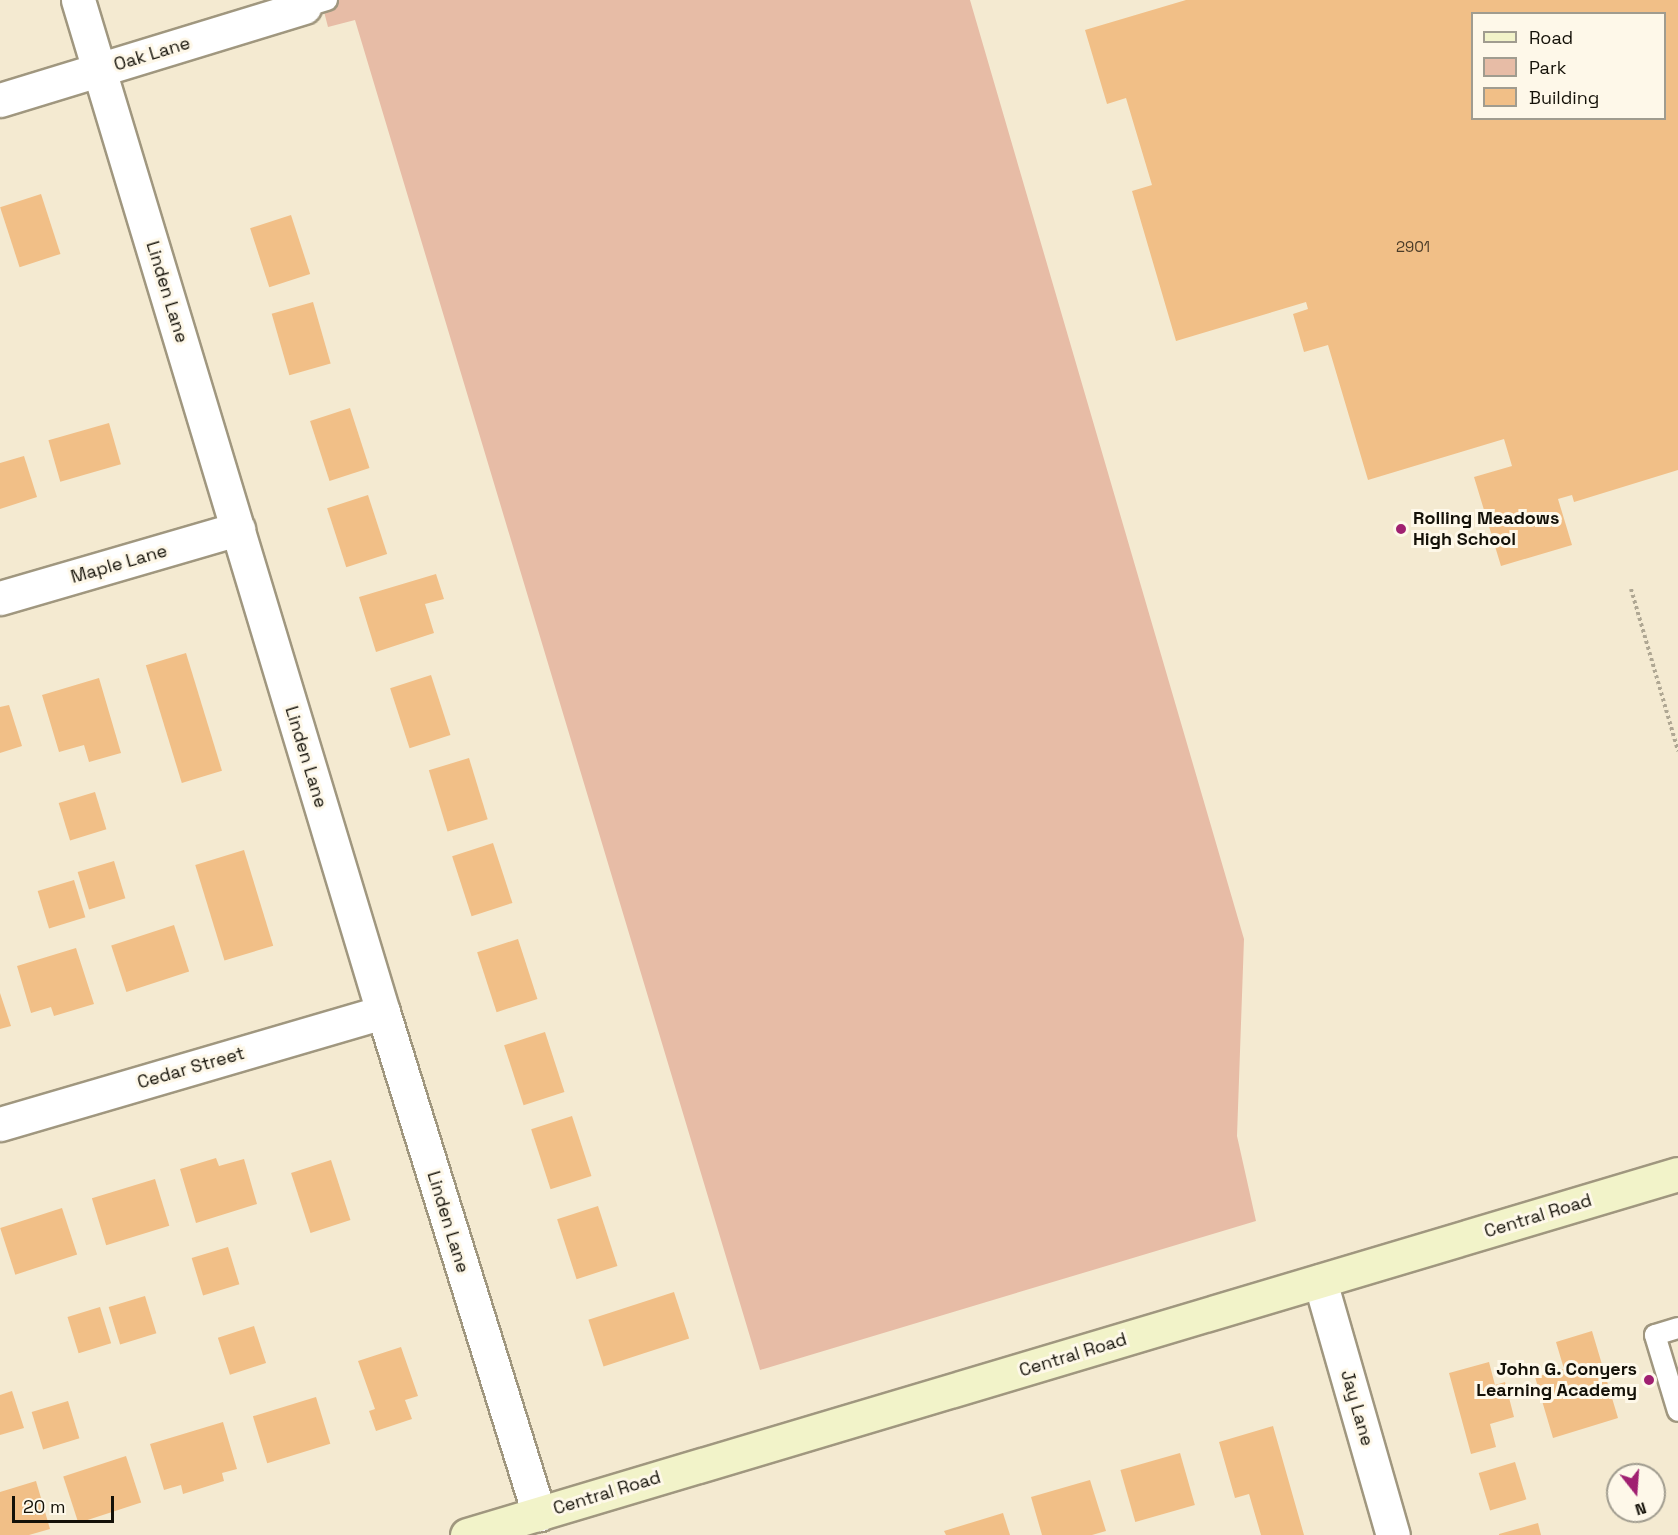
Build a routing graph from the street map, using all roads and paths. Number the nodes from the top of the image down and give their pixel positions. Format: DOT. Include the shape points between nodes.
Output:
graph roads {
  1 [pos="78,0"];
  2 [pos="315,3"];
  3 [pos="100,71"];
  4 [pos="0,100"];
  5 [pos="238,529"];
  6 [pos="1631,590"];
  7 [pos="0,598"];
  8 [pos="1678,751"];
  9 [pos="383,1012"];
  10 [pos="0,1124"];
  11 [pos="1678,1174"];
  12 [pos="1320,1281"];
  13 [pos="1678,1328"];
  14 [pos="1678,1410"];
  15 [pos="539,1514"];
  16 [pos="467,1535"];
  17 [pos="1393,1535"];
  1 -- 3 [label="street, Linden Lane"];
  2 -- 3 [label="street, Oak Lane"];
  3 -- 4 [label="street, Oak Lane"];
  3 -- 5 [label="street, Linden Lane"];
  5 -- 7 [label="street, Maple Lane"];
  5 -- 9 [label="street, Linden Lane"];
  6 -- 8 [label="path"];
  9 -- 10 [label="street, Cedar Street"];
  9 -- 15 [label="street, Linden Lane"];
  11 -- 12 [label="street, Central Road"];
  12 -- 15 [label="street, Central Road"];
  12 -- 17 [label="street, Jay Lane"];
  13 -- 14 [label="lane" via="1655,1335"];
  15 -- 16 [label="street, Central Road"];
}
